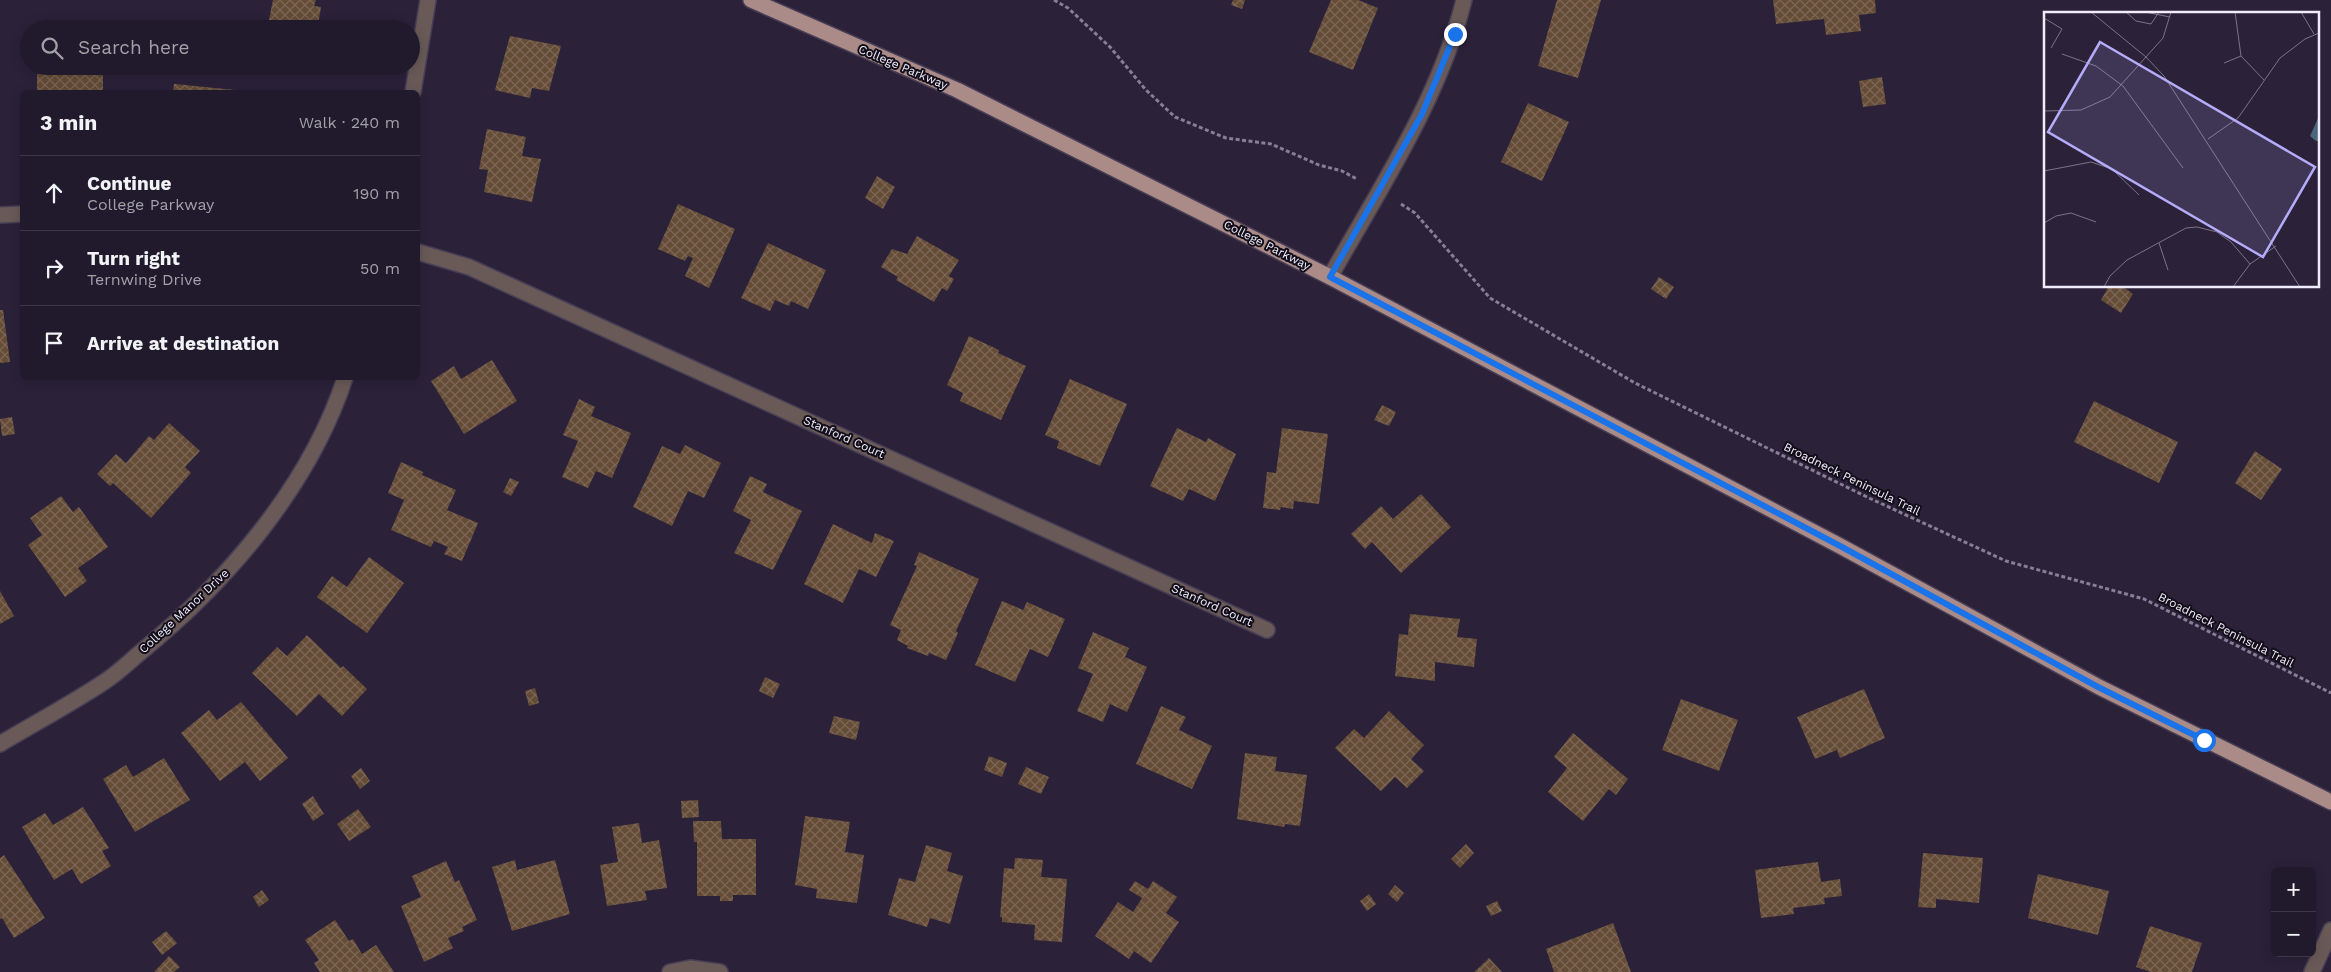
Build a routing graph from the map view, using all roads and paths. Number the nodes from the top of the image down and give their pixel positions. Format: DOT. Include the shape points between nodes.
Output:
graph roads {
  1 [pos="428,0"];
  2 [pos="751,0"];
  3 [pos="1054,0"];
  4 [pos="1464,0"];
  5 [pos="420,49"];
  6 [pos="416,75"];
  7 [pos="413,90"];
  8 [pos="1350,175"];
  9 [pos="1408,208"];
  10 [pos="20,214"];
  11 [pos="0,215"];
  12 [pos="420,253"];
  13 [pos="1330,277"];
  14 [pos="344,380"];
  15 [pos="1267,630"];
  16 [pos="2331,693"];
  17 [pos="0,744"];
  18 [pos="2331,802"];
  19 [pos="2331,930"];
  20 [pos="670,972"];
  21 [pos="720,972"];
  22 [pos="2312,972"];
  1 -- 5 [label="street"];
  2 -- 13 [label="main road, College Parkway" via="957,90"];
  3 -- 8 [label="path" via="1068,8 1110,47 1146,90 1175,116 1226,138 1271,144"];
  4 -- 13 [label="street" via="1455,34 1422,114"];
  6 -- 7 [label="street"];
  9 -- 16 [label="path, Broadneck Peninsula Trail" via="1490,298 1635,383 2006,561 2144,599"];
  10 -- 11 [label="street"];
  12 -- 15 [label="street, Stanford Court" via="469,267"];
  13 -- 18 [label="main road, College Parkway" via="1842,547 2098,687"];
  14 -- 17 [label="street, College Manor Drive" via="311,456 266,523 220,581 163,634 105,681"];
  19 -- 22 [label="street"];
  20 -- 21 [label="street" via="690,968"];
}
